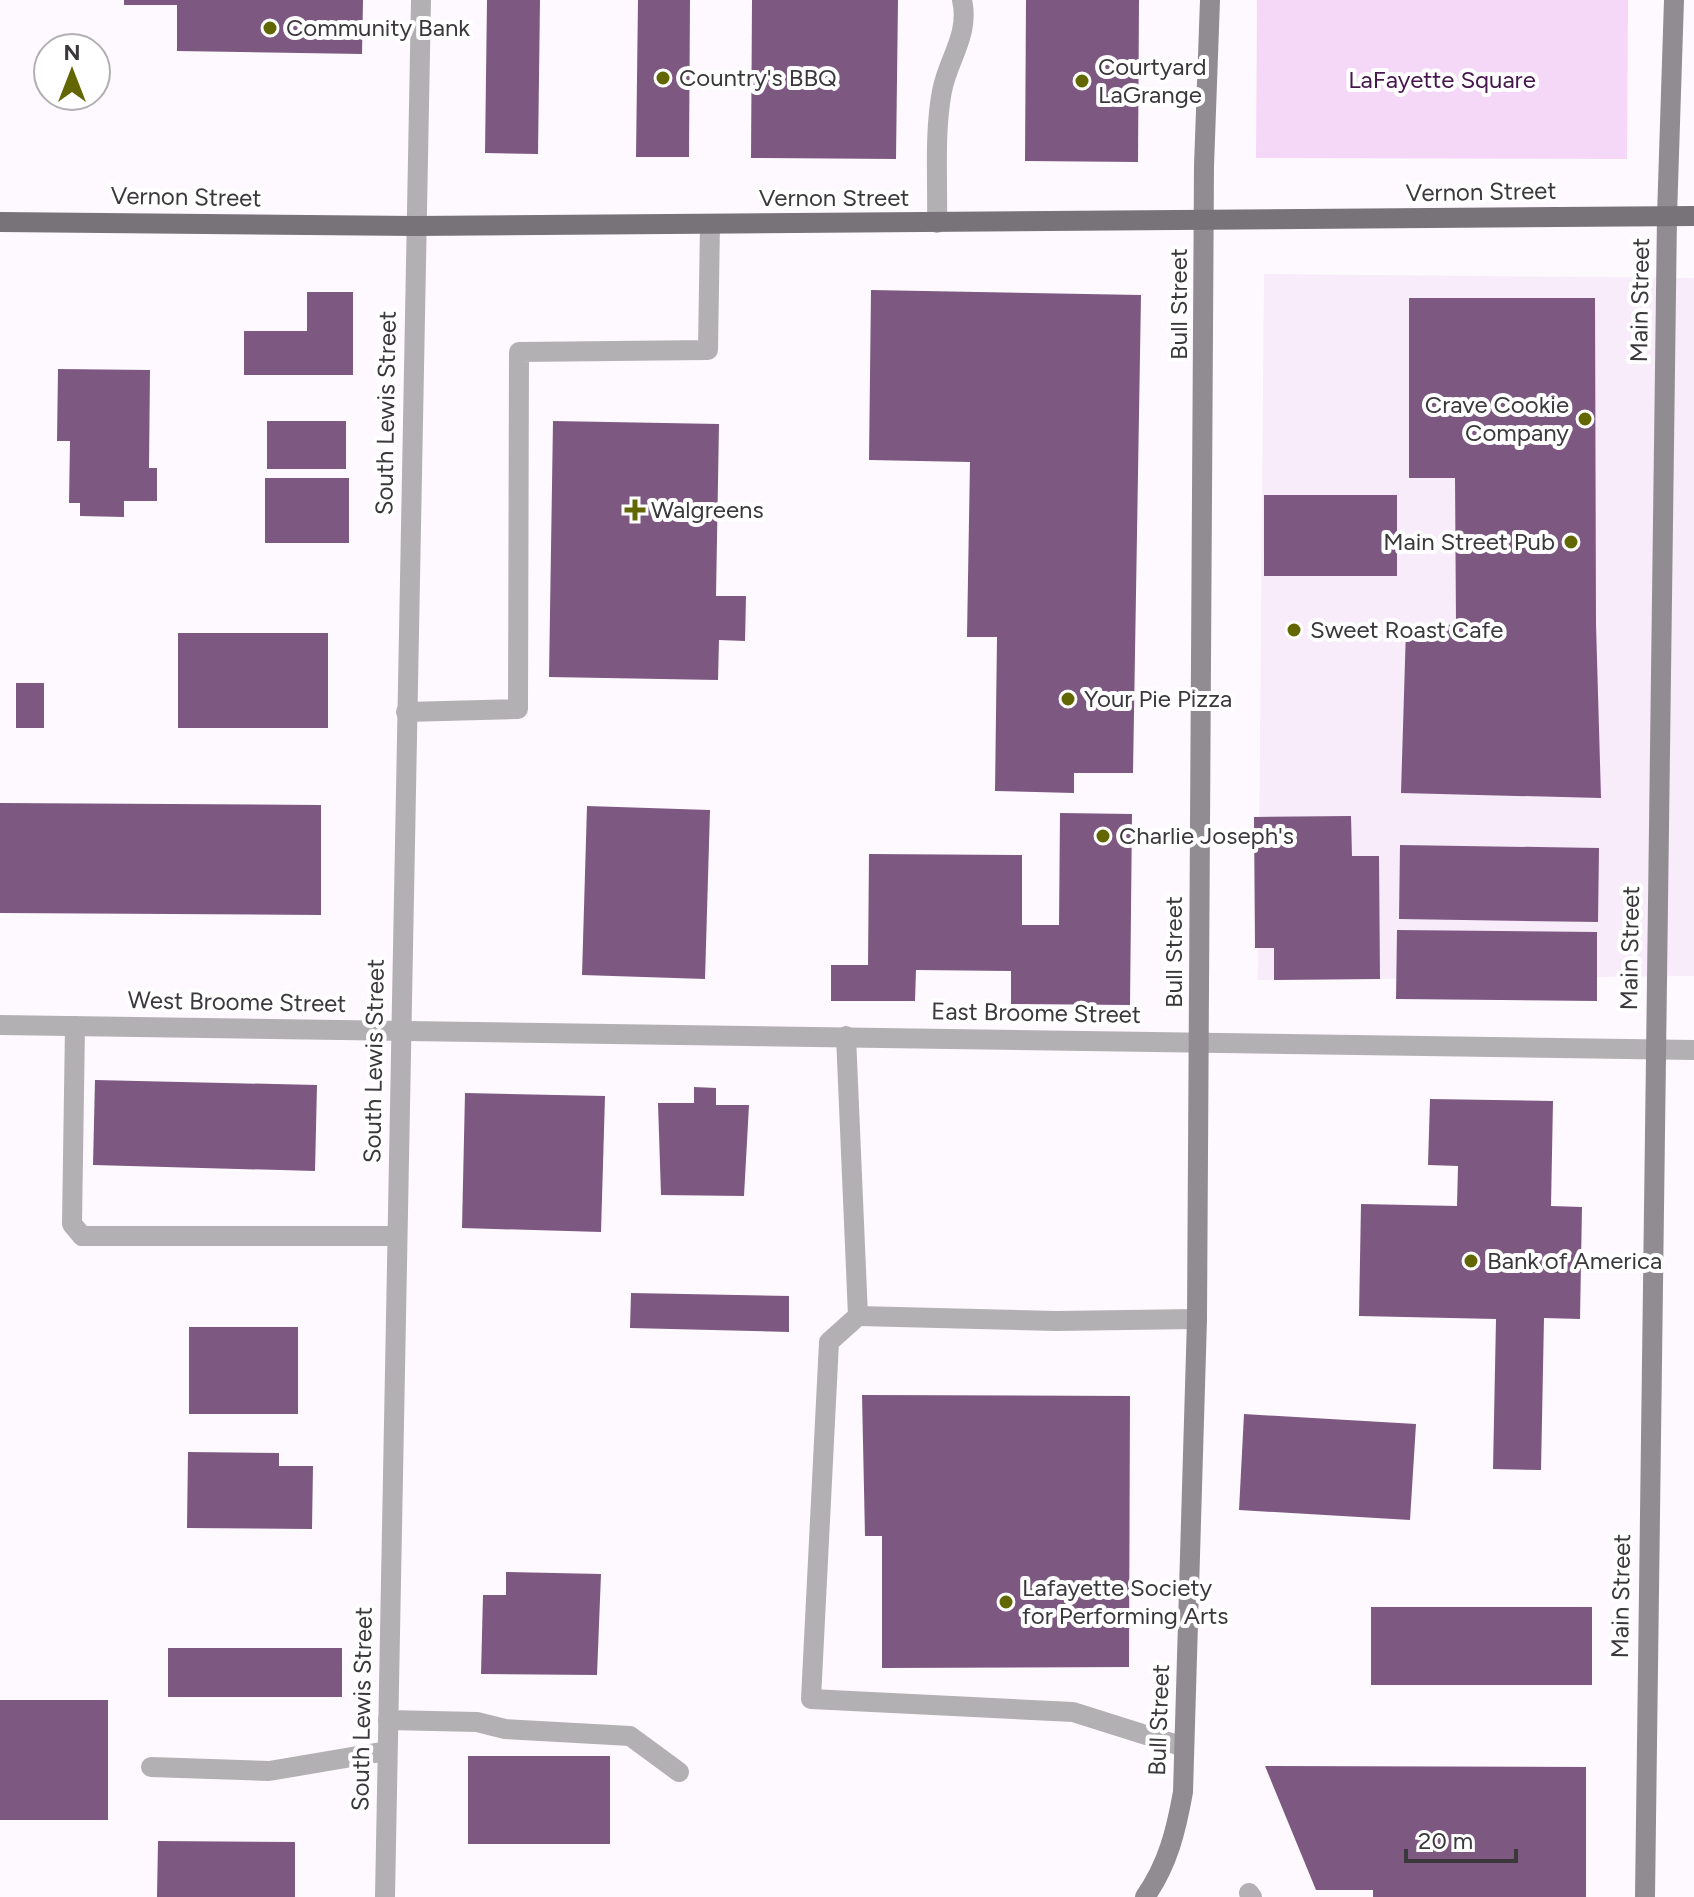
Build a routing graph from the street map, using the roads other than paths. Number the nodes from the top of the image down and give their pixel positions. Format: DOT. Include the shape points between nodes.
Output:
graph roads {
  1 [pos="421,0"];
  2 [pos="962,0"];
  3 [pos="1210,0"];
  4 [pos="1674,0"];
  5 [pos="1667,216"];
  6 [pos="1694,216"];
  7 [pos="0,222"];
  8 [pos="1206,222"];
  9 [pos="937,223"];
  10 [pos="710,224"];
  11 [pos="415,226"];
  12 [pos="406,712"];
  13 [pos="0,1025"];
  14 [pos="75,1026"];
  15 [pos="401,1030"];
  16 [pos="618,1033"];
  17 [pos="846,1036"];
  18 [pos="1199,1041"];
  19 [pos="1655,1049"];
  20 [pos="1694,1050"];
  21 [pos="397,1236"];
  22 [pos="858,1316"];
  23 [pos="1197,1319"];
  24 [pos="388,1720"];
  25 [pos="1184,1747"];
  26 [pos="387,1751"];
  27 [pos="151,1767"];
  28 [pos="679,1772"];
  29 [pos="385,1897"];
  30 [pos="1145,1897"];
  31 [pos="1645,1897"];
  1 -- 11 [label="street, South Lewis Street"];
  2 -- 9 [label="street" via="958,51 942,87"];
  3 -- 8 [label="street, Bull Street"];
  4 -- 5 [label="street, Main Street"];
  5 -- 6 [label="main road, Vernon Street"];
  5 -- 8 [label="main road, Vernon Street"];
  5 -- 19 [label="street, Main Street"];
  7 -- 11 [label="main road, Vernon Street"];
  8 -- 9 [label="main road, Vernon Street"];
  8 -- 18 [label="street, Bull Street"];
  9 -- 10 [label="main road, Vernon Street"];
  10 -- 11 [label="main road, Vernon Street"];
  10 -- 12 [label="street" via="708,350 519,352 518,709"];
  11 -- 12 [label="street, South Lewis Street"];
  12 -- 15 [label="street, South Lewis Street"];
  13 -- 14 [label="street, West Broome Street"];
  14 -- 15 [label="street, West Broome Street"];
  14 -- 21 [label="street" via="72,1224 82,1236"];
  15 -- 16 [label="street, West Broome Street"];
  15 -- 21 [label="street, South Lewis Street"];
  16 -- 17 [label="street, East Broome Street"];
  17 -- 18 [label="street, East Broome Street"];
  17 -- 22 [label="street"];
  18 -- 19 [label="street, East Broome Street"];
  18 -- 23 [label="street, Bull Street"];
  19 -- 20 [label="street, East Broome Street"];
  19 -- 31 [label="street, Main Street"];
  21 -- 24 [label="street, South Lewis Street"];
  22 -- 23 [label="street"];
  22 -- 25 [label="street" via="829,1342 811,1699 1073,1712"];
  23 -- 25 [label="street, Bull Street"];
  24 -- 26 [label="street, South Lewis Street"];
  24 -- 28 [label="street" via="630,1736"];
  25 -- 30 [label="street, Bull Street" via="1175,1837 1161,1875"];
  26 -- 27 [label="street" via="269,1771"];
  26 -- 29 [label="street, South Lewis Street"];
}
